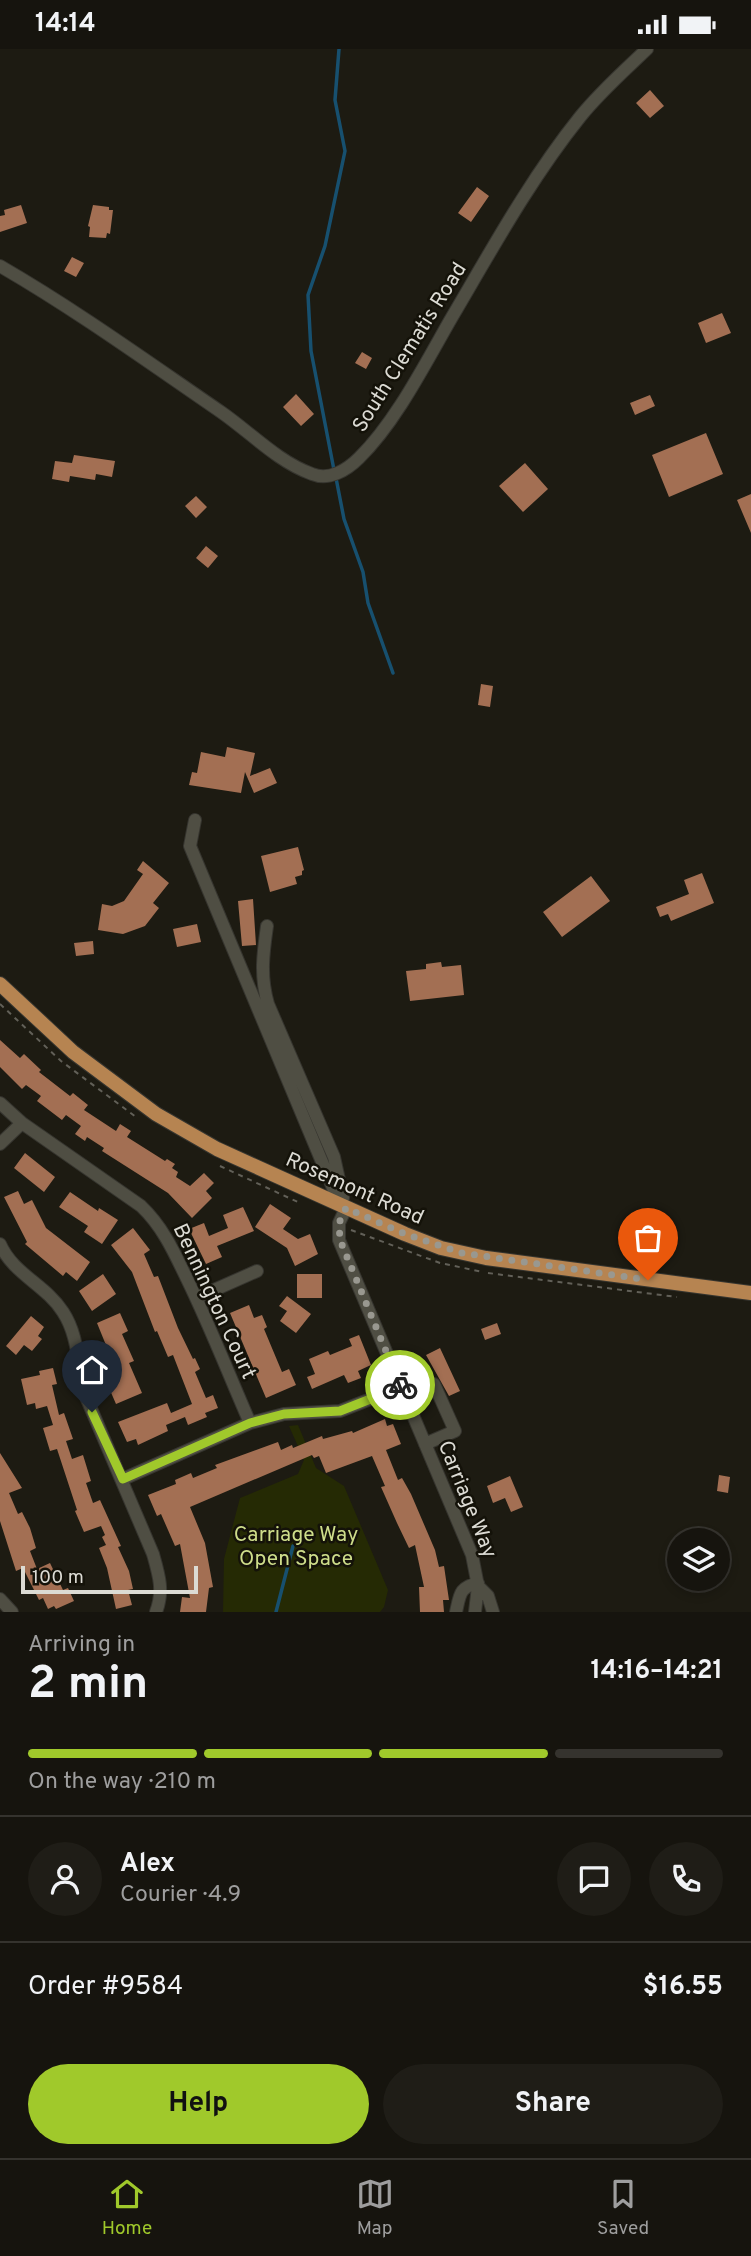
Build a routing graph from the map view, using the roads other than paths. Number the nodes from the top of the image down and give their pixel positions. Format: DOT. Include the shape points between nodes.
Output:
graph roads {
  1 [pos="647,49"];
  2 [pos="0,266"];
  3 [pos="195,820"];
  4 [pos="267,926"];
  5 [pos="0,984"];
  6 [pos="0,1103"];
  7 [pos="22,1123"];
  8 [pos="0,1145"];
  9 [pos="346,1208"];
  10 [pos="0,1244"];
  11 [pos="257,1271"];
  12 [pos="751,1293"];
  13 [pos="197,1298"];
  14 [pos="434,1384"];
  15 [pos="401,1387"];
  16 [pos="250,1423"];
  17 [pos="425,1444"];
  18 [pos="123,1479"];
  19 [pos="478,1584"];
  20 [pos="0,1599"];
  21 [pos="12,1612"];
  22 [pos="156,1612"];
  23 [pos="456,1612"];
  24 [pos="475,1612"];
  25 [pos="493,1612"];
  1 -- 2 [label="street, South Clematis Road" via="580,118 513,213 379,435 337,474 313,475 288,462 227,416"];
  3 -- 9 [label="street" via="190,846 335,1193"];
  4 -- 9 [label="street" via="262,983 334,1157"];
  5 -- 9 [label="main road, Rosemont Road" via="73,1052 156,1114 217,1149"];
  6 -- 7 [label="street, Bennington Court"];
  7 -- 8 [label="street"];
  7 -- 13 [label="street, Bennington Court" via="155,1220"];
  9 -- 12 [label="main road, Rosemont Road" via="429,1244 476,1256"];
  9 -- 15 [label="street, Carriage Way" via="339,1223 340,1240"];
  10 -- 18 [label="street" via="13,1266 63,1311 72,1328 86,1397"];
  11 -- 13 [label="street"];
  13 -- 16 [label="street, Bennington Court"];
  14 -- 17 [label="street" via="455,1431"];
  15 -- 16 [label="street" via="340,1411 284,1414"];
  15 -- 17 [label="street, Carriage Way"];
  16 -- 18 [label="street"];
  17 -- 19 [label="street, Carriage Way" via="472,1555"];
  18 -- 22 [label="street" via="160,1580"];
  19 -- 23 [label="street" via="462,1591"];
  19 -- 24 [label="street, Carriage Way"];
  19 -- 25 [label="street"];
  20 -- 21 [label="street"];
}
